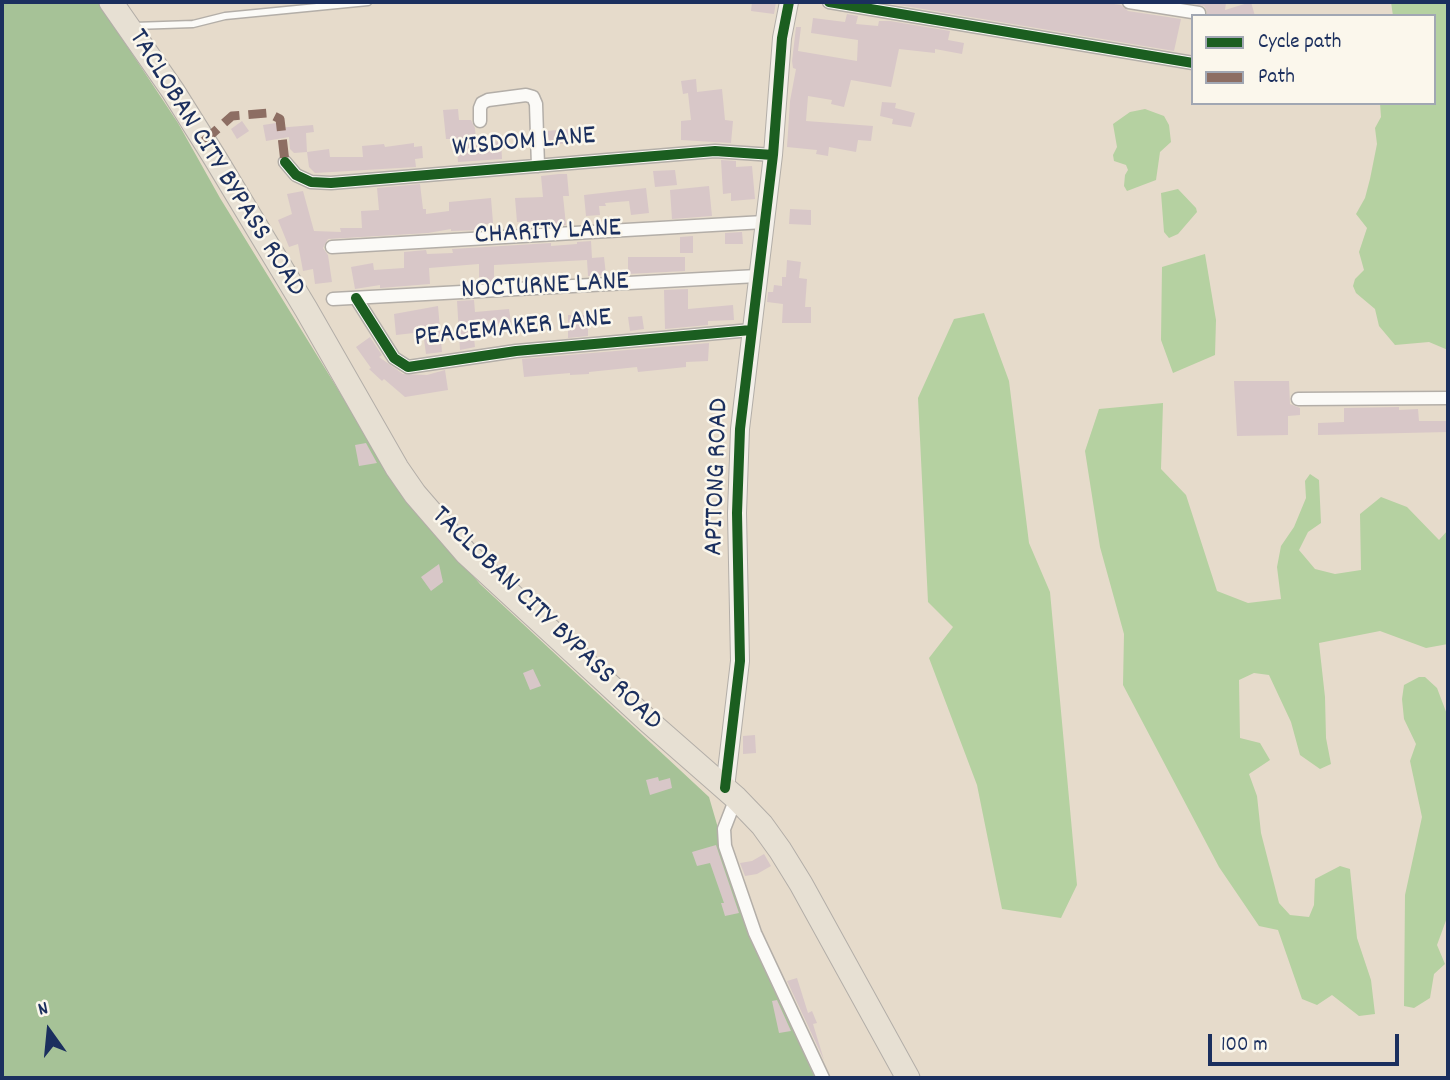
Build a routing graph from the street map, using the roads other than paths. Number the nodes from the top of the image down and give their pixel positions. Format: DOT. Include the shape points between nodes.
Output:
graph roads {
  1 [pos="111,2"];
  2 [pos="368,2"];
  3 [pos="789,2"];
  4 [pos="829,2"];
  5 [pos="1129,2"];
  6 [pos="867,5"];
  7 [pos="1199,10"];
  8 [pos="128,27"];
  9 [pos="1191,63"];
  10 [pos="480,121"];
  11 [pos="773,155"];
  12 [pos="285,162"];
  13 [pos="538,166"];
  14 [pos="764,222"];
  15 [pos="332,247"];
  16 [pos="757,276"];
  17 [pos="356,298"];
  18 [pos="333,299"];
  19 [pos="751,331"];
  20 [pos="1298,398"];
  21 [pos="1448,398"];
  22 [pos="730,793"];
  23 [pos="823,1078"];
  24 [pos="908,1078"];
  1 -- 8 [label="highway, TACLOBAN CITY BYPASS ROAD"];
  2 -- 8 [label="lane" via="225,16 193,24"];
  3 -- 11 [label="street, APITONG ROAD"];
  4 -- 6 [label="street"];
  5 -- 7 [label="street"];
  6 -- 9 [label="street"];
  8 -- 22 [label="highway, TACLOBAN CITY BYPASS ROAD" via="209,150 415,494 466,553"];
  10 -- 13 [label="street" via="480,108 488,100 533,97"];
  11 -- 13 [label="street, WISDOM LANE" via="715,151"];
  11 -- 14 [label="street, APITONG ROAD"];
  12 -- 13 [label="street, WISDOM LANE" via="296,175 311,182 331,183"];
  14 -- 15 [label="street, CHARITY LANE"];
  14 -- 16 [label="street, APITONG ROAD"];
  16 -- 17 [label="street, NOCTURNE LANE"];
  16 -- 19 [label="street, APITONG ROAD"];
  17 -- 18 [label="street, NOCTURNE LANE"];
  17 -- 19 [label="street, PEACEMAKER LANE" via="394,358 408,367 516,351"];
  19 -- 22 [label="street, APITONG ROAD" via="740,429 740,661"];
  20 -- 21 [label="street"];
  22 -- 23 [label="street" via="725,846 755,933"];
  22 -- 24 [label="highway, TACLOBAN CITY BYPASS ROAD" via="780,850"];
}
